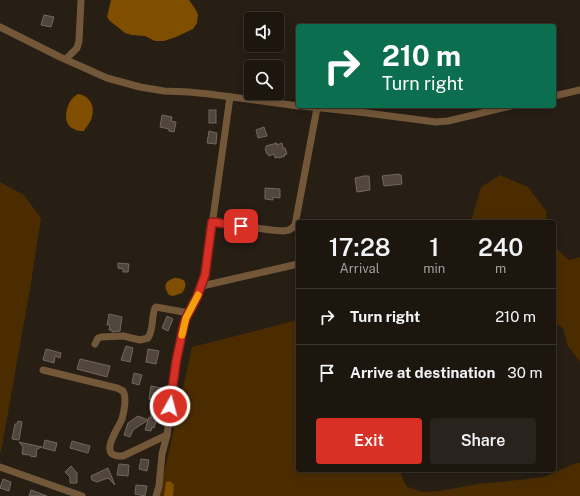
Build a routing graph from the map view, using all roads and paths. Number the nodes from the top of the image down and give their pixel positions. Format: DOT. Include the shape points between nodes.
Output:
graph roads {
  1 [pos="81,0"];
  2 [pos="0,27"];
  3 [pos="66,59"];
  4 [pos="580,90"];
  5 [pos="556,96"];
  6 [pos="230,97"];
  7 [pos="296,106"];
  8 [pos="317,108"];
  9 [pos="503,108"];
  10 [pos="297,220"];
  11 [pos="212,222"];
  12 [pos="296,222"];
  13 [pos="296,264"];
  14 [pos="202,286"];
  15 [pos="189,313"];
  16 [pos="95,344"];
  17 [pos="43,370"];
  18 [pos="167,435"];
  19 [pos="0,467"];
  20 [pos="82,496"];
  21 [pos="156,496"];
  1 -- 3 [label="street" via="79,41 77,48"];
  2 -- 3 [label="street"];
  3 -- 6 [label="street" via="107,78 140,87"];
  4 -- 5 [label="street"];
  6 -- 7 [label="street"];
  6 -- 11 [label="street"];
  8 -- 9 [label="street" via="436,122"];
  8 -- 10 [label="street"];
  11 -- 12 [label="street" via="283,231 289,230"];
  11 -- 14 [label="street"];
  13 -- 14 [label="street"];
  14 -- 15 [label="street"];
  15 -- 16 [label="street" via="155,308 148,338 140,340 123,336 101,337"];
  15 -- 18 [label="street" via="184,324 176,362"];
  17 -- 18 [label="street" via="123,391 123,415 110,444 112,453 123,456"];
  18 -- 21 [label="street"];
  19 -- 20 [label="street"];
}
